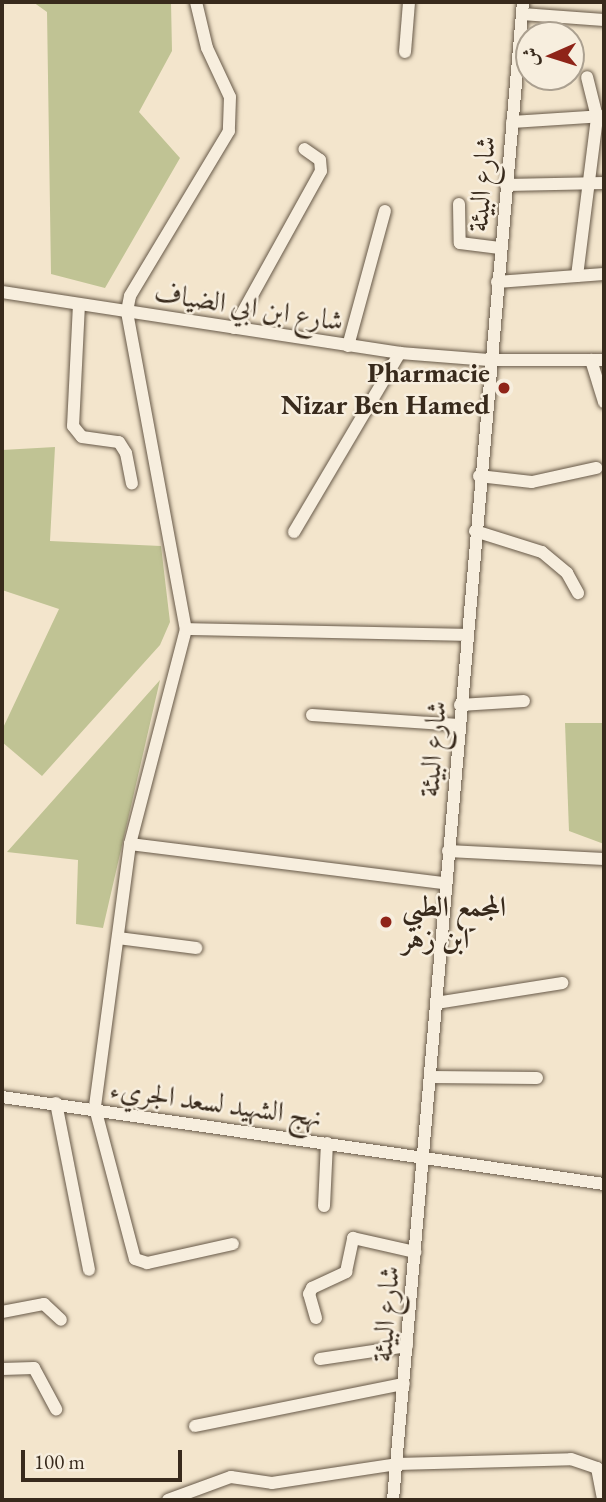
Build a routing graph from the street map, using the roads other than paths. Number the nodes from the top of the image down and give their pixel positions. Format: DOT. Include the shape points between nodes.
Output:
graph roads {
  1 [pos="196,2"];
  2 [pos="409,2"];
  3 [pos="522,8"];
  4 [pos="604,20"];
  5 [pos="405,52"];
  6 [pos="587,77"];
  7 [pos="601,116"];
  8 [pos="512,122"];
  9 [pos="304,149"];
  10 [pos="589,183"];
  11 [pos="604,183"];
  12 [pos="506,185"];
  13 [pos="459,204"];
  14 [pos="385,211"];
  15 [pos="500,248"];
  16 [pos="604,274"];
  17 [pos="577,276"];
  18 [pos="497,282"];
  19 [pos="2,292"];
  20 [pos="79,304"];
  21 [pos="127,312"];
  22 [pos="234,328"];
  23 [pos="348,346"];
  24 [pos="400,353"];
  25 [pos="489,360"];
  26 [pos="598,360"];
  27 [pos="604,402"];
  28 [pos="596,468"];
  29 [pos="479,476"];
  30 [pos="132,483"];
  31 [pos="475,531"];
  32 [pos="294,532"];
  33 [pos="578,593"];
  34 [pos="186,629"];
  35 [pos="466,635"];
  36 [pos="524,701"];
  37 [pos="460,705"];
  38 [pos="312,715"];
  39 [pos="458,725"];
  40 [pos="130,844"];
  41 [pos="448,850"];
  42 [pos="604,859"];
  43 [pos="445,883"];
  44 [pos="118,938"];
  45 [pos="196,948"];
  46 [pos="562,984"];
  47 [pos="436,1003"];
  48 [pos="430,1077"];
  49 [pos="537,1078"];
  50 [pos="2,1097"];
  51 [pos="57,1103"];
  52 [pos="95,1108"];
  53 [pos="327,1143"];
  54 [pos="423,1157"];
  55 [pos="604,1184"];
  56 [pos="324,1206"];
  57 [pos="233,1244"];
  58 [pos="415,1252"];
  59 [pos="89,1270"];
  60 [pos="2,1312"];
  61 [pos="316,1318"];
  62 [pos="61,1320"];
  63 [pos="407,1346"];
  64 [pos="320,1359"];
  65 [pos="2,1369"];
  66 [pos="404,1384"];
  67 [pos="56,1409"];
  68 [pos="195,1426"];
  69 [pos="397,1464"];
  70 [pos="168,1500"];
  71 [pos="393,1500"];
  72 [pos="603,1500"];
  1 -- 21 [label="street" via="206,48 230,97 229,131 130,296"];
  2 -- 5 [label="street"];
  3 -- 4 [label="street"];
  3 -- 8 [label="street, شارع البيئة"];
  6 -- 7 [label="street"];
  7 -- 8 [label="street"];
  7 -- 10 [label="street"];
  8 -- 12 [label="street, شارع البيئة"];
  9 -- 22 [label="street" via="320,160 321,171"];
  10 -- 11 [label="street"];
  10 -- 12 [label="street"];
  10 -- 17 [label="street"];
  12 -- 15 [label="street, شارع البيئة"];
  13 -- 15 [label="street" via="460,243"];
  14 -- 23 [label="street"];
  15 -- 18 [label="street, شارع البيئة"];
  16 -- 17 [label="street"];
  17 -- 18 [label="street"];
  18 -- 25 [label="street, شارع البيئة"];
  19 -- 20 [label="street, شارع ابن ابي الضياف"];
  20 -- 21 [label="street, شارع ابن ابي الضياف"];
  20 -- 30 [label="street" via="73,426 82,437 119,442"];
  21 -- 22 [label="street, شارع ابن ابي الضياف"];
  21 -- 34 [label="street"];
  22 -- 23 [label="street, شارع ابن ابي الضياف"];
  23 -- 24 [label="street, شارع ابن ابي الضياف"];
  24 -- 25 [label="street, شارع ابن ابي الضياف"];
  24 -- 32 [label="street"];
  25 -- 26 [label="street, شارع ابن ابي الضياف"];
  25 -- 29 [label="street, شارع البيئة"];
  26 -- 27 [label="street"];
  28 -- 29 [label="street" via="532,482"];
  29 -- 31 [label="street, شارع البيئة"];
  31 -- 33 [label="street" via="542,552 567,573"];
  31 -- 35 [label="street, شارع البيئة"];
  34 -- 35 [label="street"];
  34 -- 40 [label="street"];
  35 -- 37 [label="street, شارع البيئة"];
  36 -- 37 [label="street"];
  37 -- 39 [label="street, شارع البيئة"];
  38 -- 39 [label="street"];
  39 -- 41 [label="street, شارع البيئة"];
  40 -- 43 [label="street"];
  40 -- 44 [label="street"];
  41 -- 42 [label="street"];
  41 -- 43 [label="street, شارع البيئة"];
  43 -- 47 [label="street, شارع البيئة"];
  44 -- 45 [label="street"];
  44 -- 52 [label="street"];
  46 -- 47 [label="street"];
  47 -- 48 [label="street, شارع البيئة"];
  48 -- 49 [label="street"];
  48 -- 54 [label="street, شارع البيئة"];
  50 -- 51 [label="street, نهج الشهيد لسعد الجريء"];
  51 -- 52 [label="street, نهج الشهيد لسعد الجريء"];
  51 -- 59 [label="street"];
  52 -- 53 [label="street, نهج الشهيد لسعد الجريء"];
  52 -- 57 [label="street" via="135,1259 147,1263"];
  53 -- 54 [label="street, نهج الشهيد لسعد الجريء"];
  53 -- 56 [label="street"];
  54 -- 55 [label="street, نهج الشهيد لسعد الجريء"];
  54 -- 58 [label="street, شارع البيئة"];
  58 -- 61 [label="street" via="353,1238 346,1272 312,1288 309,1294"];
  58 -- 63 [label="street, شارع البيئة"];
  60 -- 62 [label="street" via="44,1304"];
  63 -- 64 [label="street"];
  63 -- 66 [label="street, شارع البيئة"];
  65 -- 67 [label="street" via="34,1368"];
  66 -- 68 [label="street"];
  66 -- 69 [label="street, شارع البيئة"];
  69 -- 70 [label="street" via="272,1483 231,1477"];
  69 -- 71 [label="street, شارع البيئة"];
  69 -- 72 [label="street" via="583,1460 600,1475"];
}
